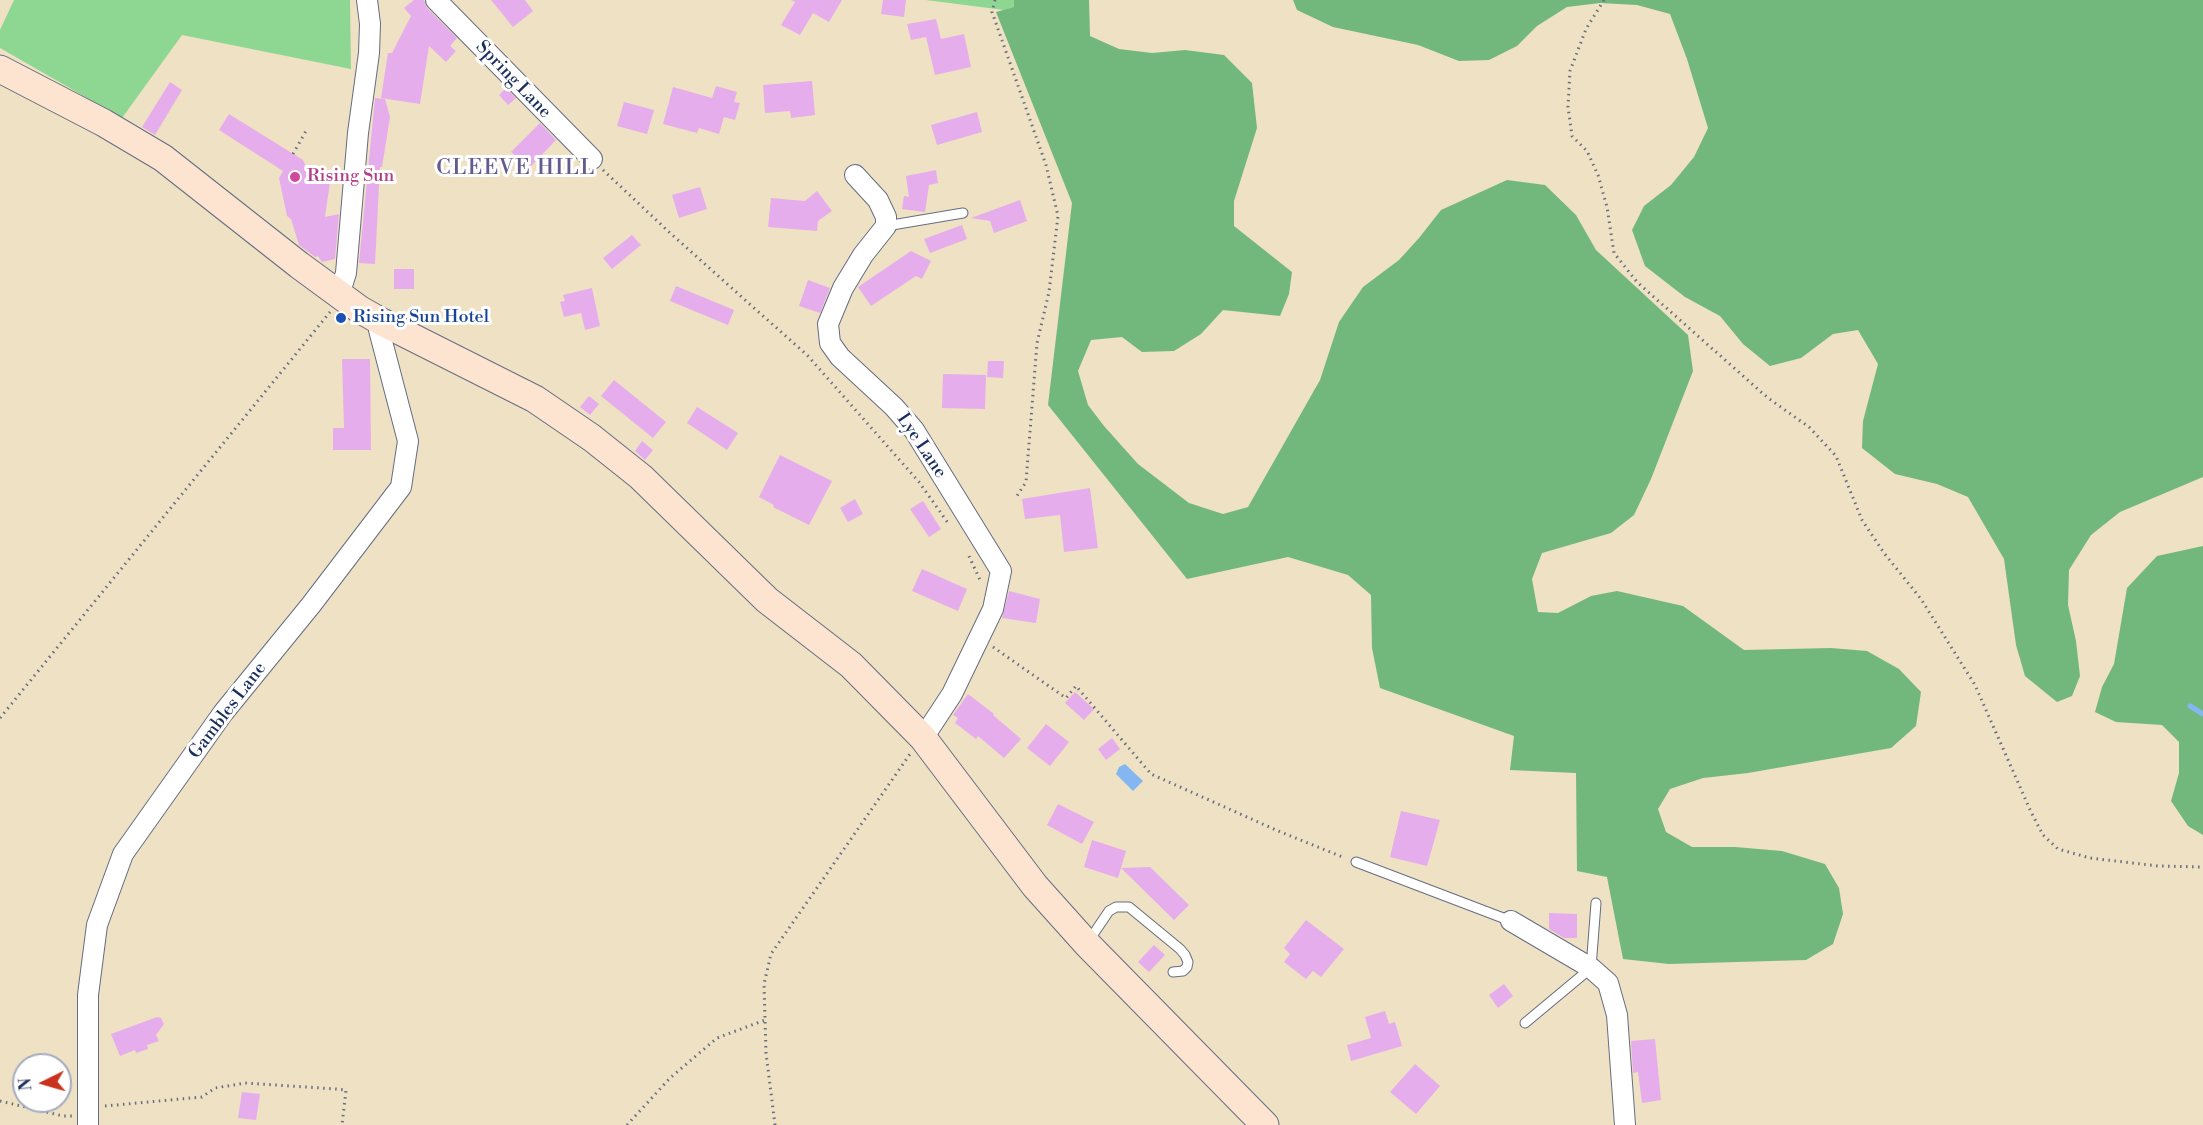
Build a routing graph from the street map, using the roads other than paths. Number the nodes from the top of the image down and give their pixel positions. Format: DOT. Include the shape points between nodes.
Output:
graph roads {
  1 [pos="367,0"];
  2 [pos="436,0"];
  3 [pos="0,69"];
  4 [pos="592,159"];
  5 [pos="855,176"];
  6 [pos="963,213"];
  7 [pos="886,226"];
  8 [pos="339,295"];
  9 [pos="382,322"];
  10 [pos="923,738"];
  11 [pos="1356,862"];
  12 [pos="1596,903"];
  13 [pos="1511,921"];
  14 [pos="1087,944"];
  15 [pos="1591,968"];
  16 [pos="1173,972"];
  17 [pos="1525,1023"];
  18 [pos="88,1116"];
  19 [pos="1265,1125"];
  20 [pos="1625,1125"];
  1 -- 8 [label="street" via="369,53 346,273"];
  2 -- 4 [label="street, Spring Lane"];
  3 -- 8 [label="main road" via="163,158"];
  5 -- 7 [label="street" via="878,200"];
  6 -- 7 [label="lane"];
  7 -- 10 [label="street, Lye Lane" via="843,288 828,324 830,343 914,430 1001,571 993,609 980,637 952,694"];
  8 -- 9 [label="main road"];
  9 -- 10 [label="main road" via="535,399 592,438 658,492 767,600 851,665"];
  9 -- 18 [label="street, Gambles Lane" via="379,330 408,441 401,487 223,713 123,854 97,925 88,996"];
  10 -- 14 [label="main road" via="1035,886"];
  11 -- 13 [label="lane"];
  12 -- 15 [label="lane"];
  13 -- 15 [label="street"];
  14 -- 16 [label="lane" via="1110,911 1129,907 1185,955 1187,967"];
  14 -- 19 [label="main road"];
  15 -- 17 [label="lane"];
  15 -- 20 [label="street" via="1608,983 1617,1015"];
}
